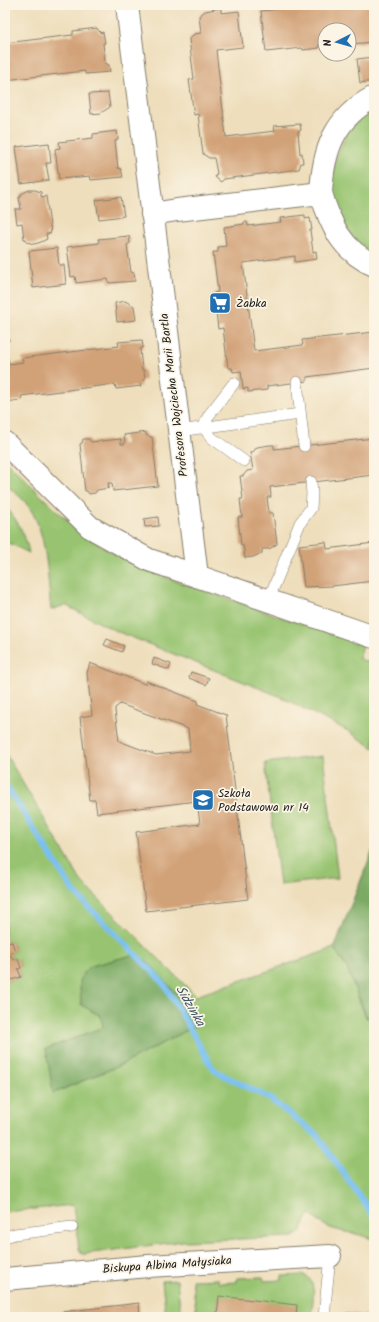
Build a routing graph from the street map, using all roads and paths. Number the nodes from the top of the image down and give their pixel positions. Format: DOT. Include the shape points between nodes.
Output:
graph roads {
  1 [pos="127,5"];
  2 [pos="374,97"];
  3 [pos="321,193"];
  4 [pos="152,214"];
  5 [pos="374,265"];
  6 [pos="297,382"];
  7 [pos="234,383"];
  8 [pos="300,414"];
  9 [pos="203,427"];
  10 [pos="179,430"];
  11 [pos="5,443"];
  12 [pos="304,446"];
  13 [pos="244,461"];
  14 [pos="311,482"];
  15 [pos="196,576"];
  16 [pos="268,601"];
  17 [pos="374,637"];
  18 [pos="72,1227"];
  19 [pos="5,1237"];
  20 [pos="330,1256"];
  21 [pos="5,1279"];
  22 [pos="324,1317"];
  1 -- 4 [label="street, Profesora Wojciecha Marii Bartla"];
  2 -- 3 [label="street" via="350,114 337,129 322,170"];
  3 -- 4 [label="street"];
  3 -- 5 [label="street" via="335,231 348,247"];
  4 -- 10 [label="street, Profesora Wojciecha Marii Bartla"];
  6 -- 8 [label="lane"];
  7 -- 9 [label="lane" via="209,415"];
  8 -- 9 [label="lane"];
  8 -- 12 [label="lane"];
  9 -- 10 [label="lane"];
  9 -- 13 [label="lane" via="212,438"];
  10 -- 15 [label="street, Profesora Wojciecha Marii Bartla"];
  11 -- 15 [label="street" via="90,527 148,560"];
  14 -- 16 [label="lane" via="311,508 300,523"];
  15 -- 16 [label="street"];
  16 -- 17 [label="street"];
  18 -- 19 [label="lane"];
  20 -- 21 [label="street, Biskupa Albina Małysiaka" via="148,1266"];
  20 -- 22 [label="lane"];
}
